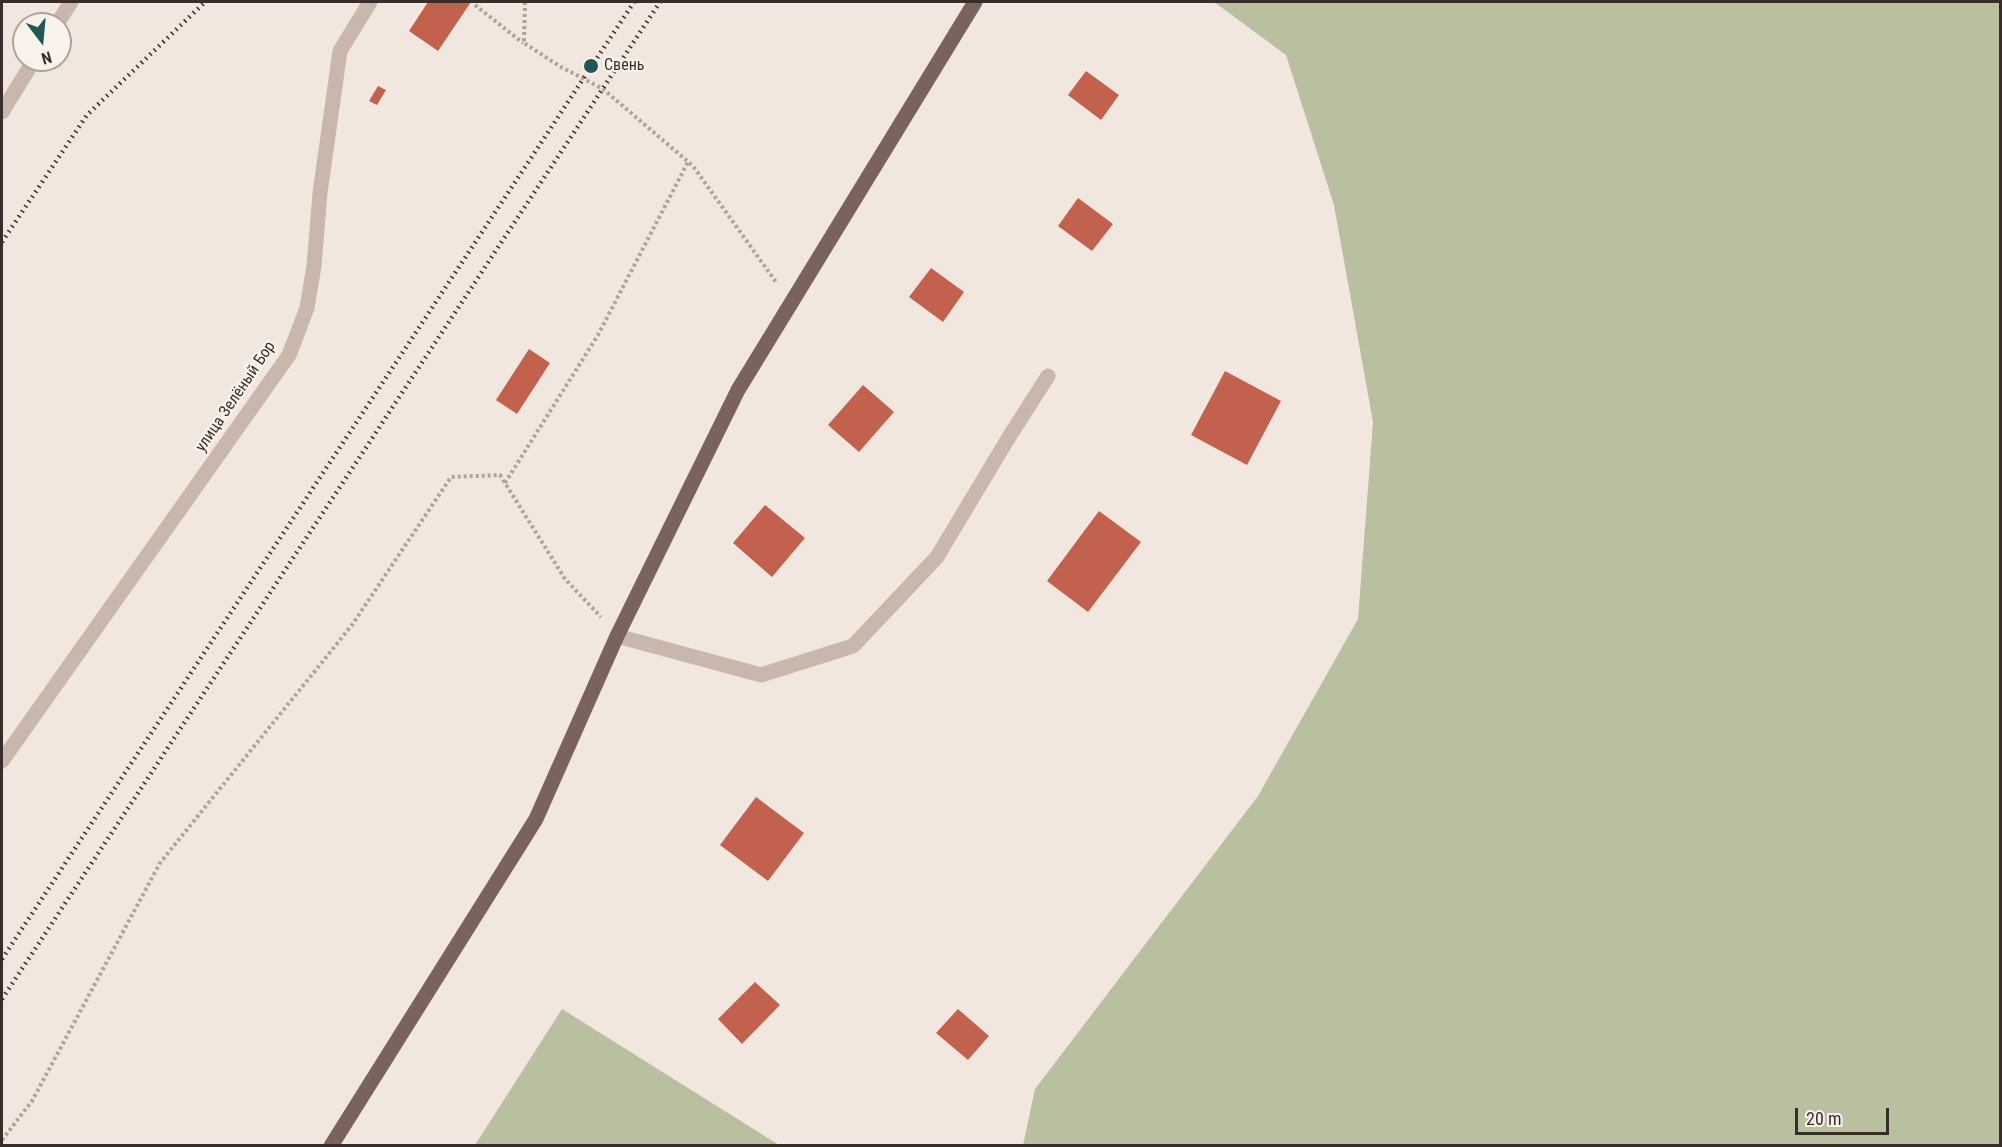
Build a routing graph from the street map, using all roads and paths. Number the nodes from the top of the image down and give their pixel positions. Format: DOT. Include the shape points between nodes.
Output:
graph roads {
  1 [pos="370,2"];
  2 [pos="525,2"];
  3 [pos="975,2"];
  4 [pos="475,5"];
  5 [pos="524,43"];
  6 [pos="27,72"];
  7 [pos="2,112"];
  8 [pos="688,162"];
  9 [pos="782,273"];
  10 [pos="1048,376"];
  11 [pos="506,483"];
  12 [pos="617,636"];
  13 [pos="2,760"];
  14 [pos="2,1140"];
  15 [pos="331,1146"];
  1 -- 13 [label="street, улица Зелёный Бор" via="340,51 307,308 289,355"];
  2 -- 5 [label="path"];
  3 -- 12 [label="main road" via="738,390"];
  4 -- 5 [label="path"];
  5 -- 8 [label="path" via="603,89"];
  6 -- 7 [label="street"];
  8 -- 9 [label="path" via="776,282"];
  8 -- 11 [label="path" via="598,335"];
  10 -- 12 [label="street" via="938,557 853,646 761,675"];
  11 -- 12 [label="path" via="565,579"];
  11 -- 14 [label="path" via="500,475 451,477 352,626 160,863 32,1101"];
  12 -- 15 [label="main road" via="536,819"];
}
